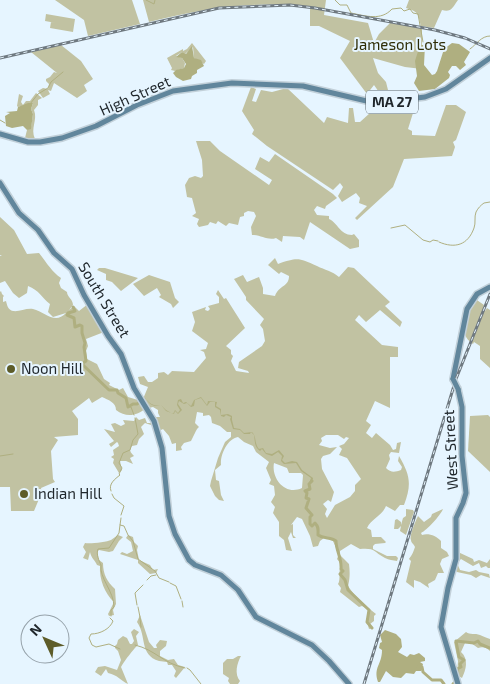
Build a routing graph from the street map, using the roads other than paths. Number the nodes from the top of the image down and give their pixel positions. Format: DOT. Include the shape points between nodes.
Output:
graph roads {
  1 [pos="490,58"];
  2 [pos="0,134"];
  3 [pos="0,183"];
  4 [pos="490,286"];
  5 [pos="457,679"];
  6 [pos="349,684"];
  1 -- 2 [label="main road, High Street / MA 27" via="442,91 422,98 372,103 312,88 237,83 174,90 96,126 50,141 28,142"];
  3 -- 6 [label="main road, South Street" via="19,213 72,269 84,295 119,351 132,384 152,417 162,448 169,516 189,560 221,574 238,590 256,617 312,645"];
  4 -- 5 [label="main road, West Street, bridge" via="478,292 466,310 453,374 462,407 466,493 456,518 456,559 442,635"];
}
